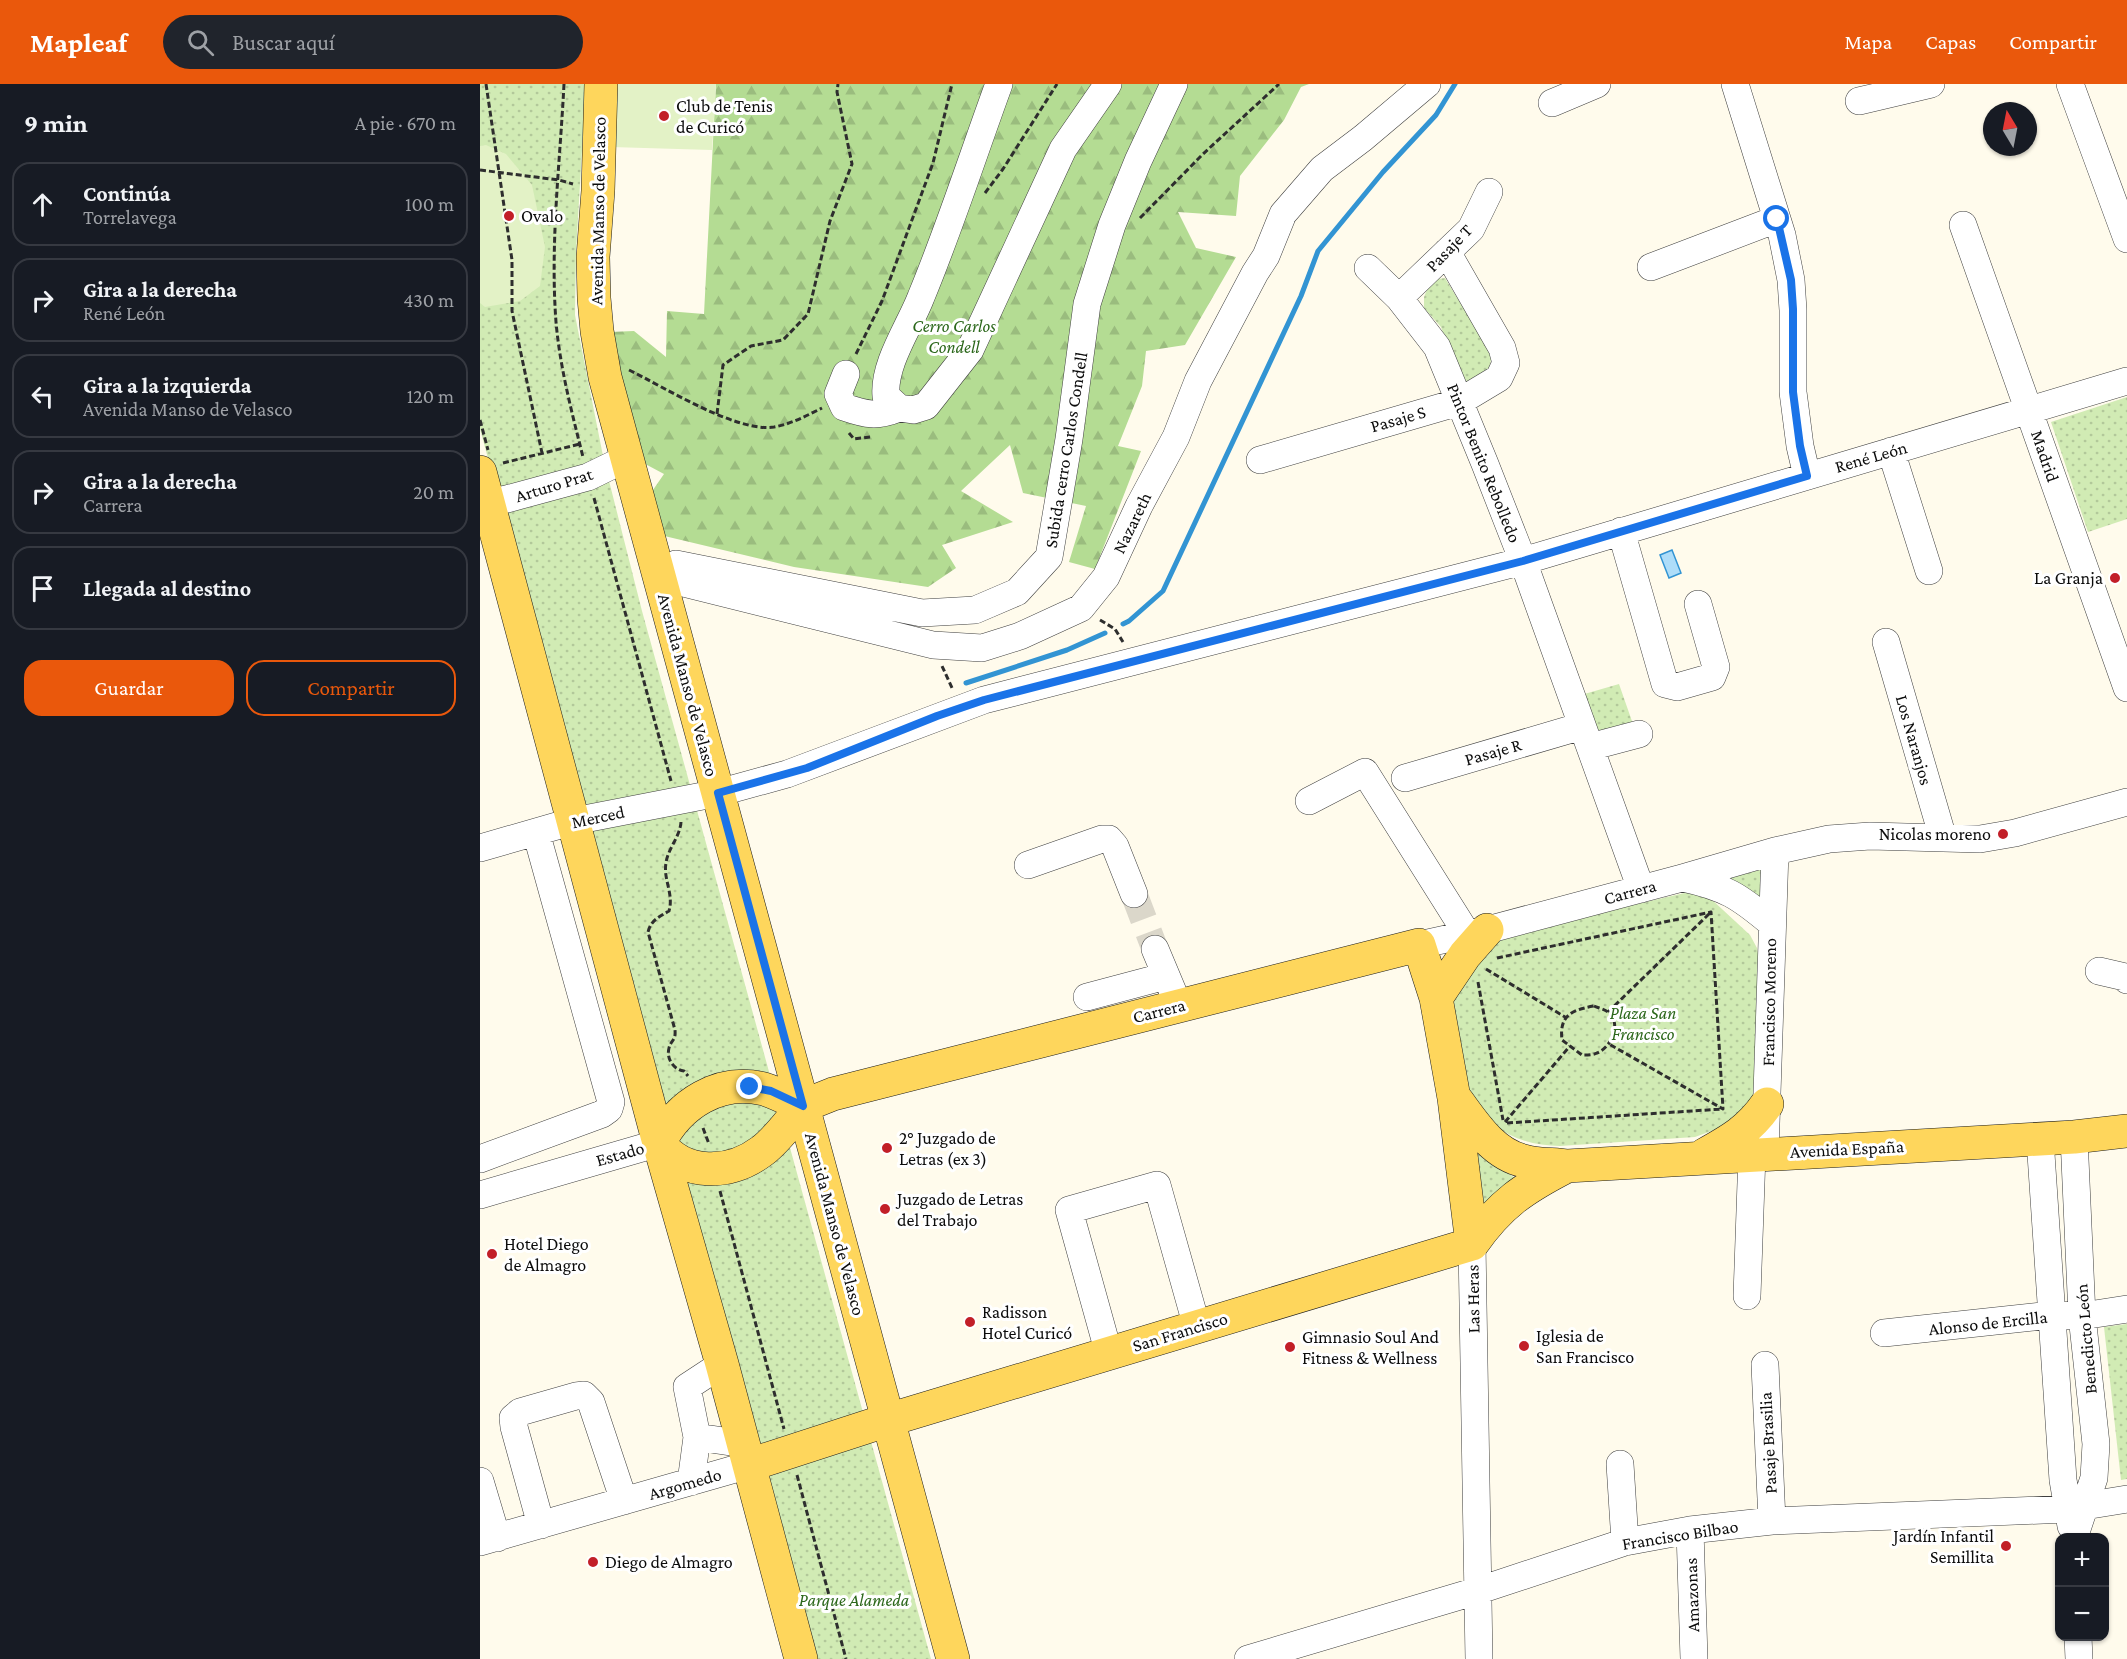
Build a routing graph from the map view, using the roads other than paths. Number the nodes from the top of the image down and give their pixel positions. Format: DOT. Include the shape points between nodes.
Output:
graph roads {
  1 [pos="601,84"];
  2 [pos="999,84"];
  3 [pos="1108,84"];
  4 [pos="1174,84"];
  5 [pos="1427,84"];
  6 [pos="1597,84"];
  7 [pos="1735,84"];
  8 [pos="1931,84"];
  9 [pos="2070,84"];
  10 [pos="1859,101"];
  11 [pos="1552,103"];
  12 [pos="1489,192"];
  13 [pos="1777,219"];
  14 [pos="1963,225"];
  15 [pos="2127,239"];
  16 [pos="1447,252"];
  17 [pos="1651,267"];
  18 [pos="1368,268"];
  19 [pos="1399,298"];
  20 [pos="846,374"];
  21 [pos="2127,381"];
  22 [pos="1459,402"];
  23 [pos="899,408"];
  24 [pos="2029,410"];
  25 [pos="1891,452"];
  26 [pos="627,458"];
  27 [pos="1260,460"];
  28 [pos="1807,476"];
  29 [pos="488,484"];
  30 [pos="1621,531"];
  31 [pos="1523,561"];
  32 [pos="657,568"];
  33 [pos="1929,571"];
  34 [pos="1698,604"];
  35 [pos="1886,642"];
  36 [pos="2127,688"];
  37 [pos="1639,734"];
  38 [pos="1586,736"];
  39 [pos="1404,778"];
  40 [pos="718,793"];
  41 [pos="1309,801"];
  42 [pos="2127,802"];
  43 [pos="574,821"];
  44 [pos="536,832"];
  45 [pos="1942,838"];
  46 [pos="480,848"];
  47 [pos="1775,851"];
  48 [pos="1028,865"];
  49 [pos="1682,878"];
  50 [pos="1641,889"];
  51 [pos="1134,894"];
  52 [pos="1771,923"];
  53 [pos="1419,945"];
  54 [pos="1478,948"];
  55 [pos="1155,949"];
  56 [pos="2099,971"];
  57 [pos="1166,976"];
  58 [pos="2127,980"];
  59 [pos="1087,997"];
  60 [pos="1436,998"];
  61 [pos="1178,1006"];
  62 [pos="1454,1098"];
  63 [pos="698,1103"];
  64 [pos="1767,1104"];
  65 [pos="803,1106"];
  66 [pos="2127,1131"];
  67 [pos="1746,1137"];
  68 [pos="2074,1137"];
  69 [pos="2040,1139"];
  70 [pos="659,1143"];
  71 [pos="480,1159"];
  72 [pos="714,1162"];
  73 [pos="1567,1166"];
  74 [pos="480,1195"];
  75 [pos="1472,1244"];
  76 [pos="1748,1296"];
  77 [pos="2127,1309"];
  78 [pos="2050,1315"];
  79 [pos="2082,1316"];
  80 [pos="1197,1327"];
  81 [pos="1884,1333"];
  82 [pos="1109,1354"];
  83 [pos="722,1364"];
  84 [pos="1765,1365"];
  85 [pos="888,1420"];
  86 [pos="697,1437"];
  87 [pos="747,1455"];
  88 [pos="1620,1464"];
  89 [pos="480,1481"];
  90 [pos="691,1482"];
  91 [pos="2127,1499"];
  92 [pos="624,1501"];
  93 [pos="2076,1508"];
  94 [pos="1772,1521"];
  95 [pos="541,1525"];
  96 [pos="1690,1530"];
  97 [pos="2074,1533"];
  98 [pos="488,1540"];
  99 [pos="1625,1542"];
  100 [pos="1479,1590"];
  101 [pos="2078,1641"];
  102 [pos="801,1659"];
  103 [pos="953,1659"];
  104 [pos="1248,1659"];
  105 [pos="1479,1659"];
  106 [pos="1694,1659"];
  107 [pos="2079,1659"];
  1 -- 26 [label="main road, Avenida Manso de Velasco" via="594,298 601,357"];
  2 -- 23 [label="street" via="921,299 891,363 886,396"];
  3 -- 23 [label="street" via="1062,149 970,350 926,406 913,410"];
  4 -- 32 [label="street, Subida cerro Carlos Condell" via="1112,225 1087,304 1070,439 1049,556 1017,592 975,610 922,613"];
  5 -- 32 [label="street, Nazareth" via="1322,169 1283,214 1266,256 1198,381 1176,437 1106,577 1081,608 1020,636 982,648 933,645"];
  6 -- 11 [label="street"];
  7 -- 13 [label="street"];
  8 -- 10 [label="street"];
  9 -- 15 [label="street"];
  12 -- 16 [label="street, Pasaje T" via="1471,229"];
  13 -- 17 [label="street"];
  13 -- 28 [label="street" via="1791,280 1793,392"];
  14 -- 24 [label="street, Madrid"];
  16 -- 19 [label="street, Pasaje T"];
  16 -- 22 [label="street, Pasaje S" via="1502,348 1506,363 1499,378"];
  18 -- 19 [label="street, Pintor Benito Rebolledo"];
  19 -- 22 [label="street, Pintor Benito Rebolledo" via="1437,347"];
  20 -- 23 [label="street" via="838,394 844,407 864,414 883,414"];
  21 -- 24 [label="street, René León"];
  22 -- 27 [label="street, Pasaje S"];
  22 -- 31 [label="street, Pintor Benito Rebolledo"];
  24 -- 25 [label="street, René León"];
  24 -- 36 [label="street, Madrid"];
  25 -- 28 [label="street, René León"];
  25 -- 33 [label="street"];
  26 -- 29 [label="street, Arturo Prat" via="588,477 503,500"];
  26 -- 32 [label="main road, Avenida Manso de Velasco"];
  28 -- 30 [label="street, René León"];
  29 -- 43 [label="main road"];
  30 -- 31 [label="street, René León"];
  30 -- 34 [label="street" via="1665,684 1677,687 1712,677 1716,666"];
  31 -- 38 [label="street, Pintor Benito Rebolledo"];
  31 -- 40 [label="street, René León" via="960,707 807,768"];
  32 -- 40 [label="main road, Avenida Manso de Velasco"];
  35 -- 45 [label="street, Los Naranjos"];
  37 -- 38 [label="street"];
  38 -- 39 [label="street, Pasaje R"];
  38 -- 50 [label="street, Pintor Benito Rebolledo"];
  40 -- 43 [label="street, Merced"];
  40 -- 65 [label="main road, Avenida Manso de Velasco"];
  41 -- 54 [label="street" via="1365,772"];
  42 -- 45 [label="street, Carrera" via="2004,835"];
  43 -- 44 [label="street, Merced"];
  43 -- 70 [label="main road"];
  44 -- 46 [label="street, Merced"];
  44 -- 71 [label="street" via="611,1102 602,1114"];
  45 -- 47 [label="street, Carrera" via="1851,836"];
  47 -- 49 [label="street, Carrera"];
  47 -- 52 [label="street, Francisco Moreno"];
  48 -- 51 [label="street" via="1109,839"];
  49 -- 50 [label="street, Carrera"];
  49 -- 52 [label="street, Carrera" via="1729,892"];
  50 -- 54 [label="street, Carrera"];
  52 -- 64 [label="street, Francisco Moreno"];
  53 -- 54 [label="street, Carrera"];
  53 -- 60 [label="main road, Las Heras"];
  53 -- 61 [label="main road, Carrera"];
  54 -- 60 [label="main road"];
  55 -- 57 [label="street"];
  56 -- 58 [label="street"];
  57 -- 59 [label="street"];
  57 -- 61 [label="street"];
  60 -- 62 [label="main road, Las Heras"];
  61 -- 65 [label="main road, Carrera" via="833,1094"];
  62 -- 73 [label="main road" via="1488,1142 1523,1161"];
  62 -- 75 [label="main road, Las Heras"];
  63 -- 65 [label="main road" via="723,1089 750,1087 771,1091"];
  63 -- 70 [label="main road" via="673,1120"];
  63 -- 72 [label="street" via="672,1128 672,1148"];
  63 -- 72 [label="street" via="741,1098 764,1100 782,1110 782,1117 752,1144"];
  64 -- 67 [label="main road"];
  65 -- 72 [label="main road, Estado" via="763,1151 739,1164"];
  65 -- 85 [label="main road, Avenida Manso de Velasco"];
  66 -- 68 [label="main road, Avenida España"];
  67 -- 69 [label="main road, Avenida España"];
  67 -- 73 [label="main road" via="1700,1157"];
  67 -- 76 [label="street"];
  68 -- 69 [label="main road, Avenida España"];
  68 -- 79 [label="street, Benedicto León"];
  69 -- 78 [label="street, Benedicto León"];
  70 -- 72 [label="main road, Estado" via="681,1164 704,1169"];
  70 -- 74 [label="street, Estado"];
  70 -- 83 [label="main road"];
  73 -- 75 [label="main road" via="1508,1201"];
  75 -- 80 [label="main road, San Francisco"];
  75 -- 100 [label="street, Las Heras"];
  77 -- 79 [label="street, Alonso de Ercilla"];
  78 -- 79 [label="street, Alonso de Ercilla"];
  78 -- 81 [label="street, Alonso de Ercilla"];
  78 -- 93 [label="street, Benedicto León"];
  79 -- 93 [label="street, Benedicto León" via="2096,1444 2094,1478"];
  80 -- 82 [label="main road, San Francisco"];
  80 -- 82 [label="street" via="1157,1185 1069,1210"];
  82 -- 85 [label="main road, San Francisco"];
  83 -- 86 [label="street" via="687,1387"];
  83 -- 87 [label="main road"];
  84 -- 94 [label="street, Pasaje Brasilia"];
  85 -- 87 [label="main road, Argomedo" via="790,1452"];
  85 -- 103 [label="main road, Avenida Manso de Velasco"];
  86 -- 87 [label="street"];
  86 -- 90 [label="street"];
  87 -- 90 [label="street, Argomedo"];
  87 -- 102 [label="main road"];
  88 -- 99 [label="street"];
  89 -- 98 [label="street"];
  90 -- 92 [label="street, Argomedo"];
  91 -- 93 [label="street, Francisco Bilbao"];
  92 -- 95 [label="street, Argomedo"];
  92 -- 95 [label="street" via="591,1402 584,1395 520,1412 513,1418 514,1427"];
  93 -- 94 [label="street, Francisco Bilbao"];
  93 -- 97 [label="street, Benedicto León"];
  94 -- 96 [label="street, Francisco Bilbao"];
  95 -- 98 [label="street, Argomedo"];
  96 -- 99 [label="street, Francisco Bilbao"];
  96 -- 106 [label="street, Amazonas"];
  99 -- 100 [label="street, Francisco Bilbao"];
  100 -- 104 [label="street, Francisco Bilbao"];
  100 -- 105 [label="street, Las Heras"];
  101 -- 107 [label="street"];
}
